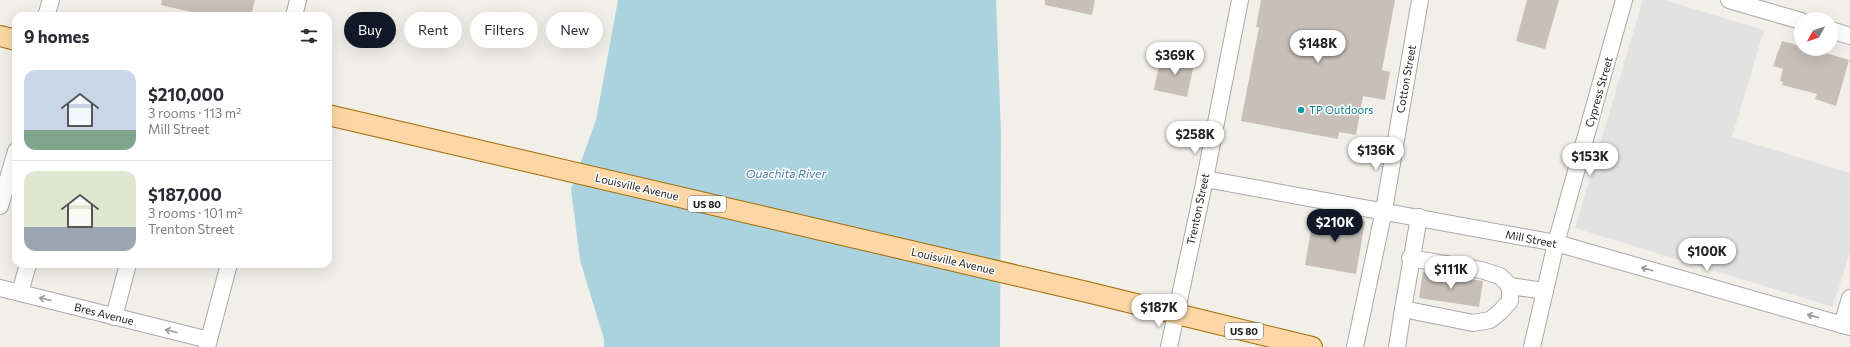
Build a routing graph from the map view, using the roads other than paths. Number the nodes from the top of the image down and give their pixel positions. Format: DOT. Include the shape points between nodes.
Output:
graph roads {
  1 [pos="51,0"];
  2 [pos="298,0"];
  3 [pos="1240,0"];
  4 [pos="1420,0"];
  5 [pos="1624,0"];
  6 [pos="1729,0"];
  7 [pos="47,12"];
  8 [pos="295,12"];
  9 [pos="1794,19"];
  10 [pos="1838,32"];
  11 [pos="0,36"];
  12 [pos="1850,36"];
  13 [pos="12,39"];
  14 [pos="332,116"];
  15 [pos="12,165"];
  16 [pos="1205,179"];
  17 [pos="0,206"];
  18 [pos="1384,210"];
  19 [pos="1419,217"];
  20 [pos="1556,243"];
  21 [pos="1410,258"];
  22 [pos="27,268"];
  23 [pos="127,268"];
  24 [pos="228,268"];
  25 [pos="1510,286"];
  26 [pos="0,288"];
  27 [pos="1545,291"];
  28 [pos="20,293"];
  29 [pos="1850,298"];
  30 [pos="1403,309"];
  31 [pos="1175,314"];
  32 [pos="114,317"];
  33 [pos="1846,326"];
  34 [pos="208,344"];
  35 [pos="1169,347"];
  36 [pos="1312,347"];
  37 [pos="1355,347"];
  38 [pos="1397,347"];
  39 [pos="1532,347"];
  1 -- 7 [label="street"];
  2 -- 8 [label="street"];
  3 -- 16 [label="street, Trenton Street"];
  4 -- 18 [label="street, Cotton Street"];
  5 -- 20 [label="street, Cypress Street"];
  6 -- 9 [label="street"];
  10 -- 12 [label="street"];
  11 -- 13 [label="main road"];
  14 -- 31 [label="main road, Louisville Avenue / US 80"];
  15 -- 17 [label="street"];
  16 -- 18 [label="street, Mill Street"];
  16 -- 31 [label="street, Trenton Street"];
  18 -- 19 [label="street, Mill Street"];
  18 -- 37 [label="street, Cotton Street"];
  19 -- 20 [label="street, Mill Street"];
  19 -- 21 [label="street"];
  20 -- 27 [label="street, Cypress Street"];
  33 -- 20 [label="street, Mill Street, one-way"];
  21 -- 25 [label="street" via="1481,270 1500,276"];
  21 -- 30 [label="street"];
  22 -- 28 [label="street"];
  23 -- 32 [label="street"];
  24 -- 34 [label="street"];
  25 -- 27 [label="street"];
  25 -- 30 [label="street" via="1510,301 1490,320 1472,323"];
  26 -- 28 [label="street, Bres Avenue"];
  27 -- 39 [label="street, Cypress Street"];
  32 -- 28 [label="street, Bres Avenue, one-way"];
  29 -- 33 [label="street"];
  30 -- 38 [label="street"];
  31 -- 35 [label="street, Trenton Street"];
  31 -- 36 [label="main road, US 80"];
  34 -- 32 [label="street, Bres Avenue, one-way"];
}
